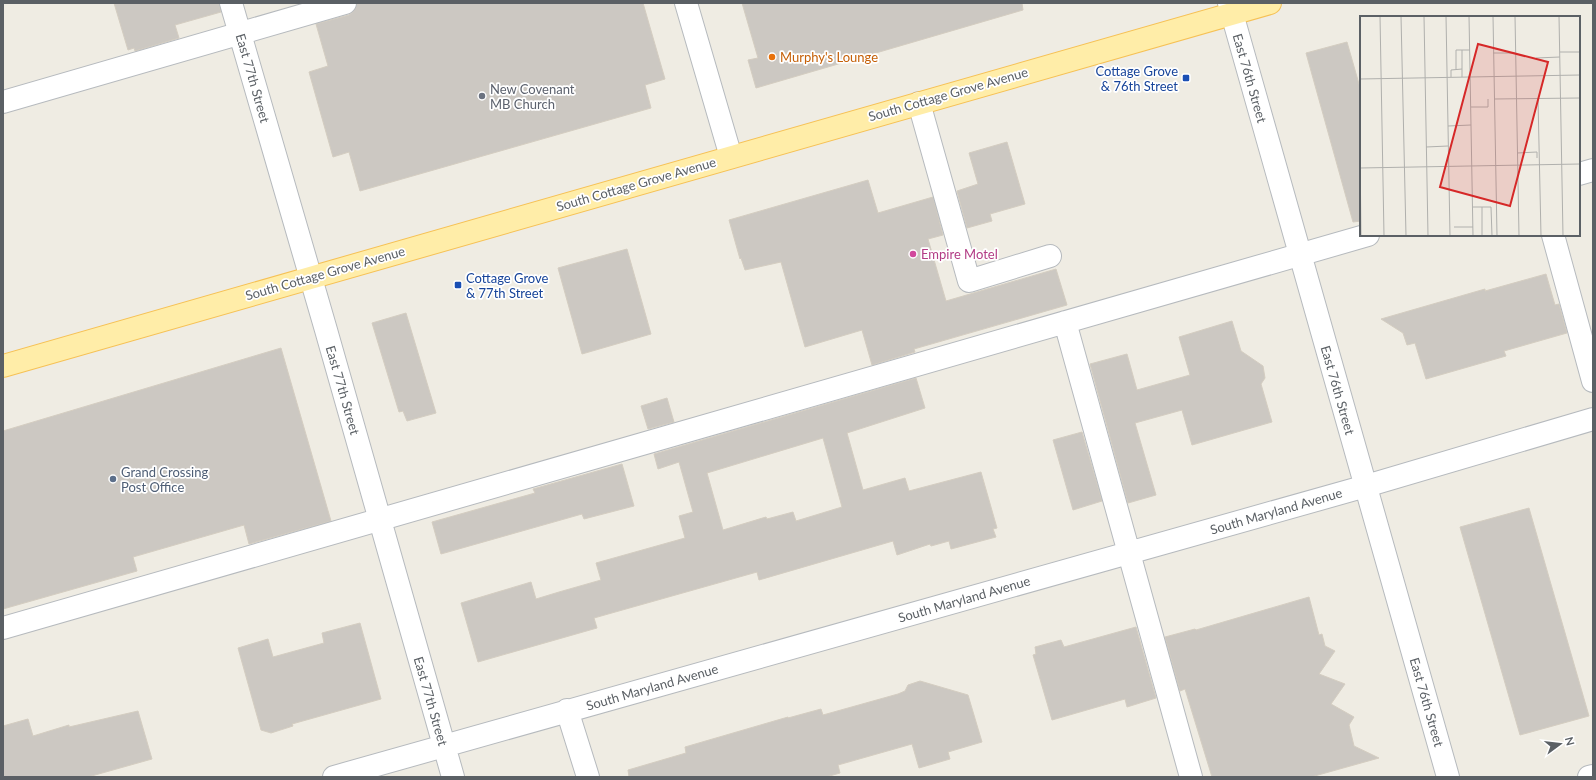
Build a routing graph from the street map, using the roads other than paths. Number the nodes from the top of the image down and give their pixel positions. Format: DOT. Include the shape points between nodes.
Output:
graph roads {
  1 [pos="231,3"];
  2 [pos="345,3"];
  3 [pos="686,3"];
  4 [pos="1270,3"];
  5 [pos="1231,9"];
  6 [pos="240,33"];
  7 [pos="3,102"];
  8 [pos="919,103"];
  9 [pos="731,157"];
  10 [pos="1593,170"];
  11 [pos="1580,174"];
  12 [pos="1365,236"];
  13 [pos="1553,236"];
  14 [pos="1300,255"];
  15 [pos="1050,256"];
  16 [pos="311,277"];
  17 [pos="1065,322"];
  18 [pos="3,366"];
  19 [pos="1593,381"];
  20 [pos="1593,419"];
  21 [pos="1366,486"];
  22 [pos="380,519"];
  23 [pos="1129,552"];
  24 [pos="3,628"];
  25 [pos="567,710"];
  26 [pos="444,745"];
  27 [pos="1593,776"];
  28 [pos="334,777"];
  29 [pos="453,777"];
  30 [pos="588,777"];
  31 [pos="1191,777"];
  32 [pos="1448,777"];
  33 [pos="1589,777"];
  1 -- 6 [label="street, East 77th Street"];
  2 -- 6 [label="street"];
  3 -- 9 [label="street"];
  4 -- 5 [label="main road, South Cottage Grove Avenue"];
  5 -- 8 [label="main road, South Cottage Grove Avenue"];
  5 -- 14 [label="street, East 76th Street"];
  6 -- 7 [label="street"];
  6 -- 16 [label="street, East 77th Street"];
  8 -- 9 [label="main road, South Cottage Grove Avenue"];
  8 -- 15 [label="street" via="969,281"];
  9 -- 16 [label="main road, South Cottage Grove Avenue"];
  10 -- 11 [label="street"];
  12 -- 14 [label="street"];
  13 -- 19 [label="street"];
  14 -- 17 [label="street"];
  14 -- 21 [label="street, East 76th Street"];
  16 -- 18 [label="main road, South Cottage Grove Avenue"];
  16 -- 22 [label="street, East 77th Street"];
  17 -- 22 [label="street"];
  17 -- 23 [label="street"];
  20 -- 21 [label="street, South Maryland Avenue"];
  21 -- 23 [label="street, South Maryland Avenue"];
  21 -- 32 [label="street, East 76th Street"];
  22 -- 24 [label="street"];
  22 -- 26 [label="street, East 77th Street"];
  23 -- 25 [label="street, South Maryland Avenue"];
  23 -- 31 [label="street"];
  25 -- 26 [label="street, South Maryland Avenue"];
  25 -- 30 [label="street"];
  26 -- 28 [label="street, South Maryland Avenue"];
  26 -- 29 [label="street, East 77th Street"];
  27 -- 33 [label="street"];
}
